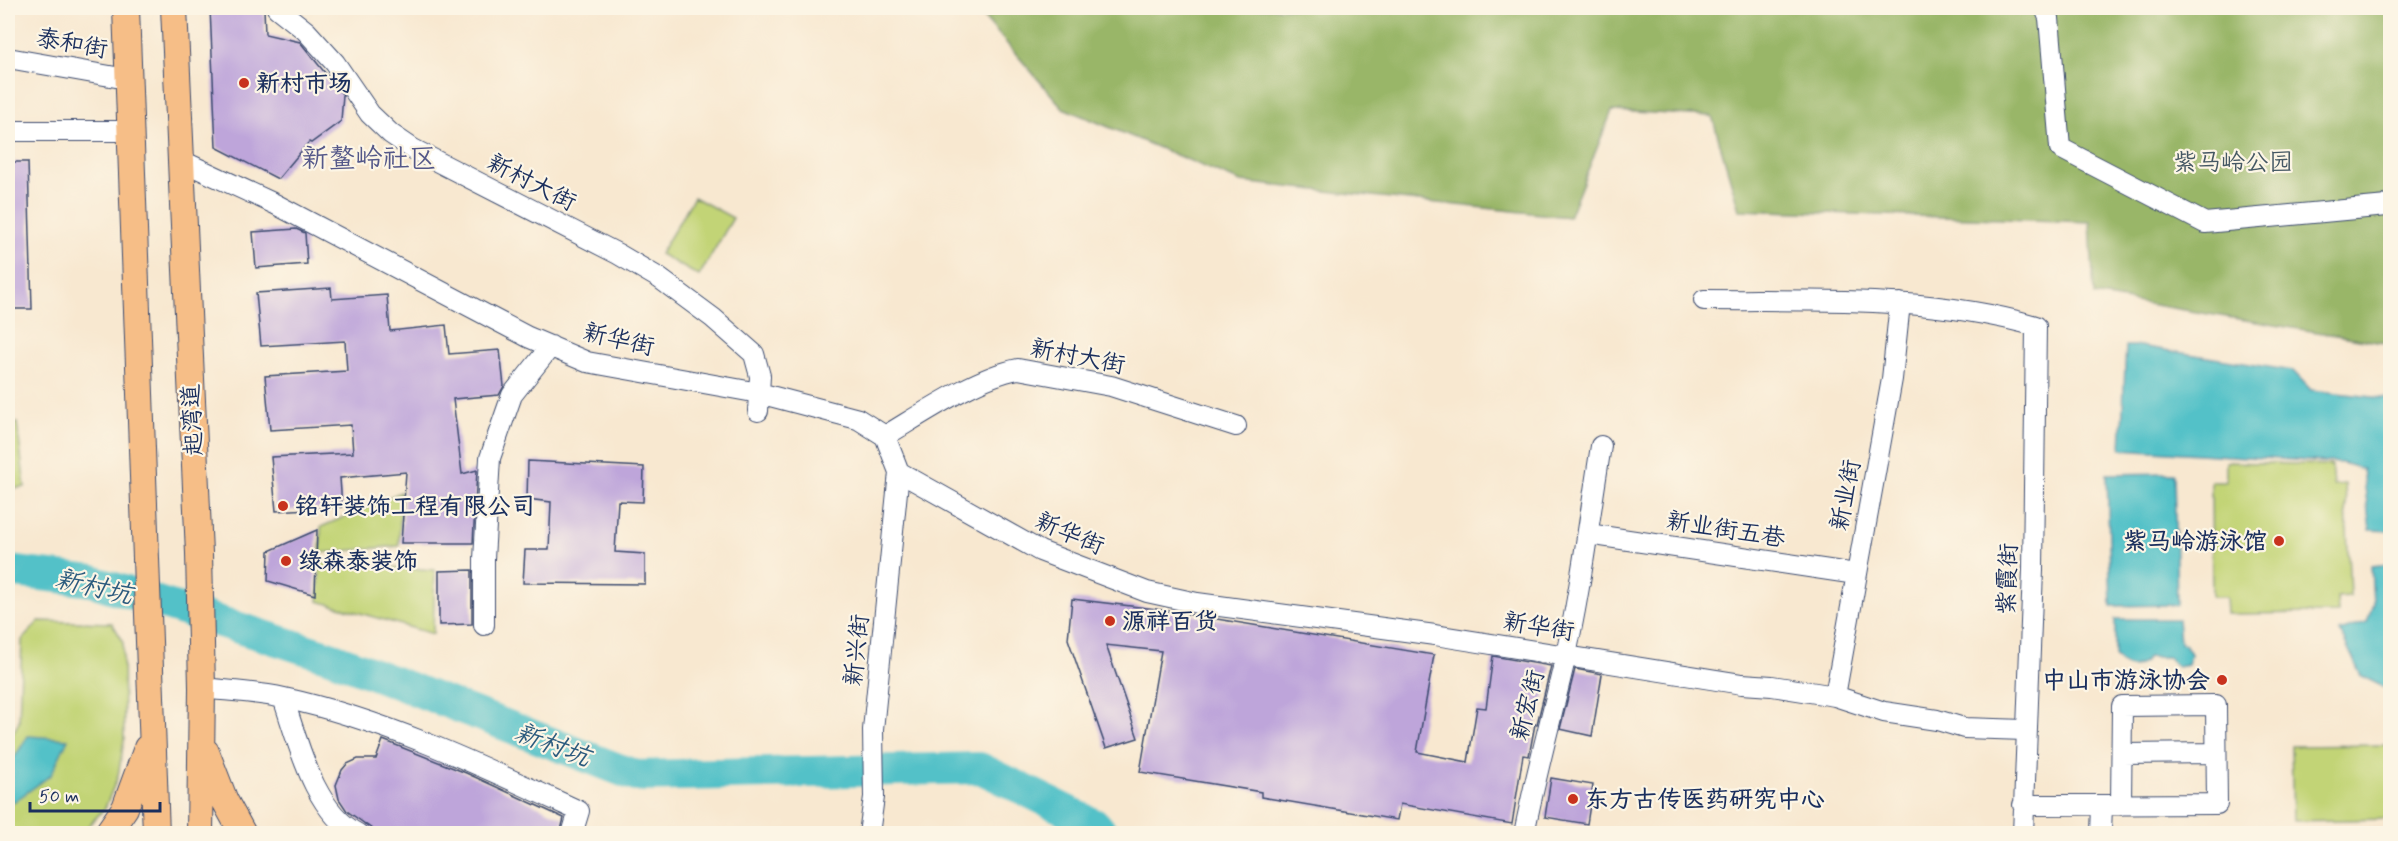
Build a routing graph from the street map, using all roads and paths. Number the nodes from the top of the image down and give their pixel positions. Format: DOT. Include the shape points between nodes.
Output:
graph roads {
  1 [pos="126,8"];
  2 [pos="174,8"];
  3 [pos="277,8"];
  4 [pos="2045,8"];
  5 [pos="8,58"];
  6 [pos="127,79"];
  7 [pos="8,131"];
  8 [pos="129,131"];
  9 [pos="180,160"];
  10 [pos="2391,203"];
  11 [pos="1704,300"];
  12 [pos="1900,303"];
  13 [pos="551,346"];
  14 [pos="759,402"];
  15 [pos="1236,426"];
  16 [pos="885,436"];
  17 [pos="1601,446"];
  18 [pos="899,472"];
  19 [pos="1588,534"];
  20 [pos="1856,574"];
  21 [pos="484,625"];
  22 [pos="1565,656"];
  23 [pos="202,688"];
  24 [pos="1835,696"];
  25 [pos="283,698"];
  26 [pos="2025,730"];
  27 [pos="152,736"];
  28 [pos="200,738"];
  29 [pos="2216,753"];
  30 [pos="2122,754"];
  31 [pos="2023,805"];
  32 [pos="2112,805"];
  33 [pos="107,834"];
  34 [pos="156,834"];
  35 [pos="200,834"];
  36 [pos="243,834"];
  37 [pos="358,834"];
  38 [pos="572,834"];
  39 [pos="869,834"];
  40 [pos="1524,834"];
  41 [pos="2023,834"];
  42 [pos="2101,834"];
  1 -- 6 [label="main road"];
  2 -- 9 [label="main road, 起湾道"];
  3 -- 14 [label="street, 新村大街" via="306,31 335,63 370,114 398,139 649,272 713,318 754,354 760,376"];
  4 -- 10 [label="street" via="2060,148 2205,224"];
  5 -- 6 [label="street, 泰和街"];
  6 -- 8 [label="main road"];
  7 -- 8 [label="street"];
  8 -- 27 [label="main road"];
  9 -- 13 [label="street, 新华街" via="275,204"];
  9 -- 23 [label="main road, 起湾道"];
  11 -- 12 [label="street"];
  12 -- 20 [label="street, 新业街" via="1892,379"];
  12 -- 26 [label="street, 紫霞街" via="2036,326 2033,570"];
  13 -- 14 [label="street, 新华街" via="588,362"];
  13 -- 21 [label="street" via="512,395 492,446 483,559"];
  14 -- 16 [label="street, 新华街" via="858,419"];
  15 -- 16 [label="street, 新村大街" via="1111,386 1018,369 1005,371 946,399"];
  16 -- 18 [label="street"];
  17 -- 19 [label="street, 新宏街"];
  18 -- 22 [label="street, 新华街" via="1040,551 1147,592 1197,603"];
  18 -- 39 [label="street, 新兴街" via="873,730 874,797"];
  19 -- 20 [label="street, 新业街五巷"];
  19 -- 22 [label="street, 新宏街"];
  20 -- 24 [label="street, 新业街"];
  22 -- 24 [label="street, 新华街"];
  22 -- 40 [label="street, 新宏街"];
  23 -- 25 [label="street"];
  23 -- 28 [label="main road, 起湾道"];
  24 -- 26 [label="street, 新华街" via="1884,712 1964,728"];
  25 -- 37 [label="street" via="312,782 326,804"];
  25 -- 38 [label="street" via="393,731 579,811"];
  26 -- 31 [label="street, 紫霞街"];
  27 -- 33 [label="main road" via="125,808"];
  27 -- 34 [label="main road"];
  28 -- 35 [label="main road, 起湾道"];
  28 -- 36 [label="main road"];
  29 -- 30 [label="street"];
  29 -- 30 [label="street" via="2216,705 2122,706"];
  29 -- 32 [label="street" via="2217,804"];
  30 -- 32 [label="street"];
  31 -- 32 [label="street"];
  31 -- 41 [label="street, 紫霞街"];
  32 -- 42 [label="street"];
}
